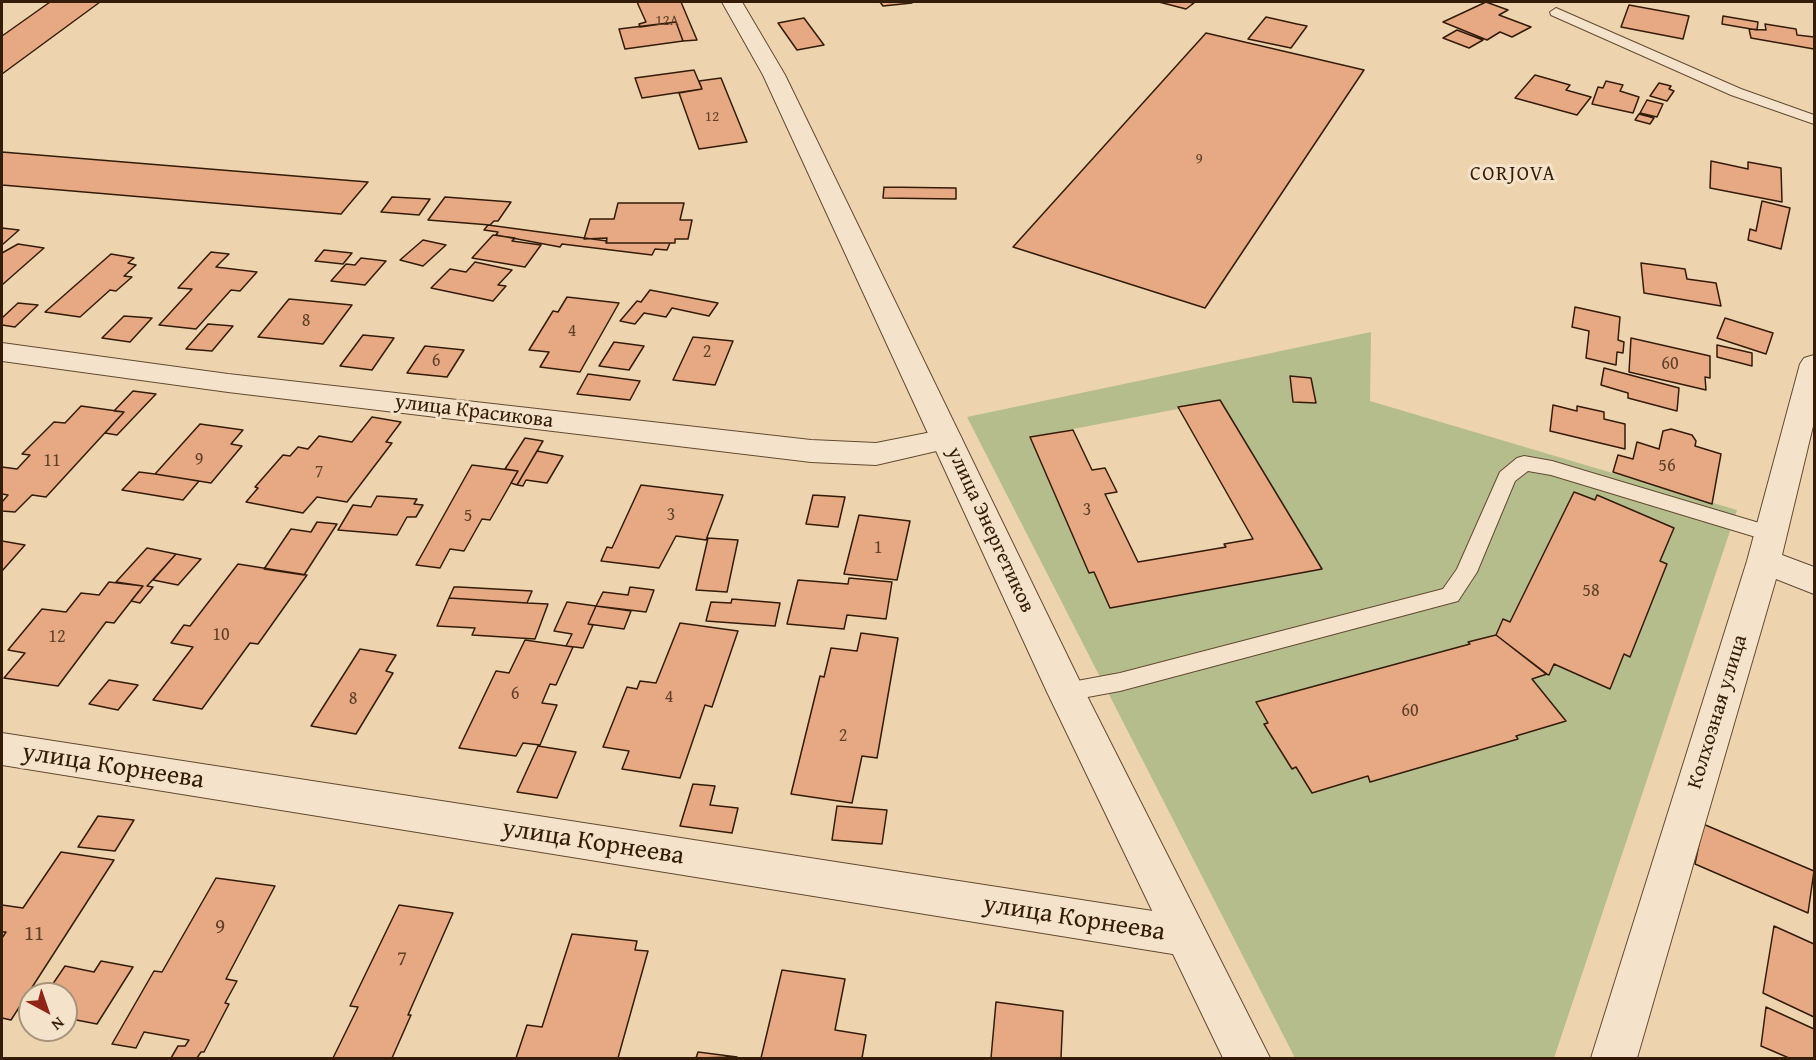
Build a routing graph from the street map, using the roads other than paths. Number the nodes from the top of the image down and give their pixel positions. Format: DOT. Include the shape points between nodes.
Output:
graph roads {
  1 [pos="732,2"];
  2 [pos="1556,12"];
  3 [pos="1815,120"];
  4 [pos="2,352"];
  5 [pos="1815,364"];
  6 [pos="947,439"];
  7 [pos="1766,547"];
  8 [pos="1815,581"];
  9 [pos="1066,692"];
  10 [pos="2,749"];
  11 [pos="1185,936"];
  12 [pos="1247,1059"];
  13 [pos="1614,1059"];
  1 -- 6 [label="street, улица Энергетиков" via="774,75"];
  2 -- 3 [label="lane" via="1736,92"];
  4 -- 6 [label="street, улица Красикова" via="228,383 811,451 876,454"];
  5 -- 7 [label="street, Колхозная улица"];
  6 -- 9 [label="street, улица Энергетиков"];
  7 -- 8 [label="street"];
  7 -- 9 [label="lane" via="1552,468 1524,463 1507,477 1466,572 1450,595 1120,682"];
  7 -- 13 [label="street, Колхозная улица"];
  9 -- 11 [label="street, улица Энергетиков"];
  10 -- 11 [label="street, улица Корнеева"];
  11 -- 12 [label="street, улица Энергетиков"];
}
